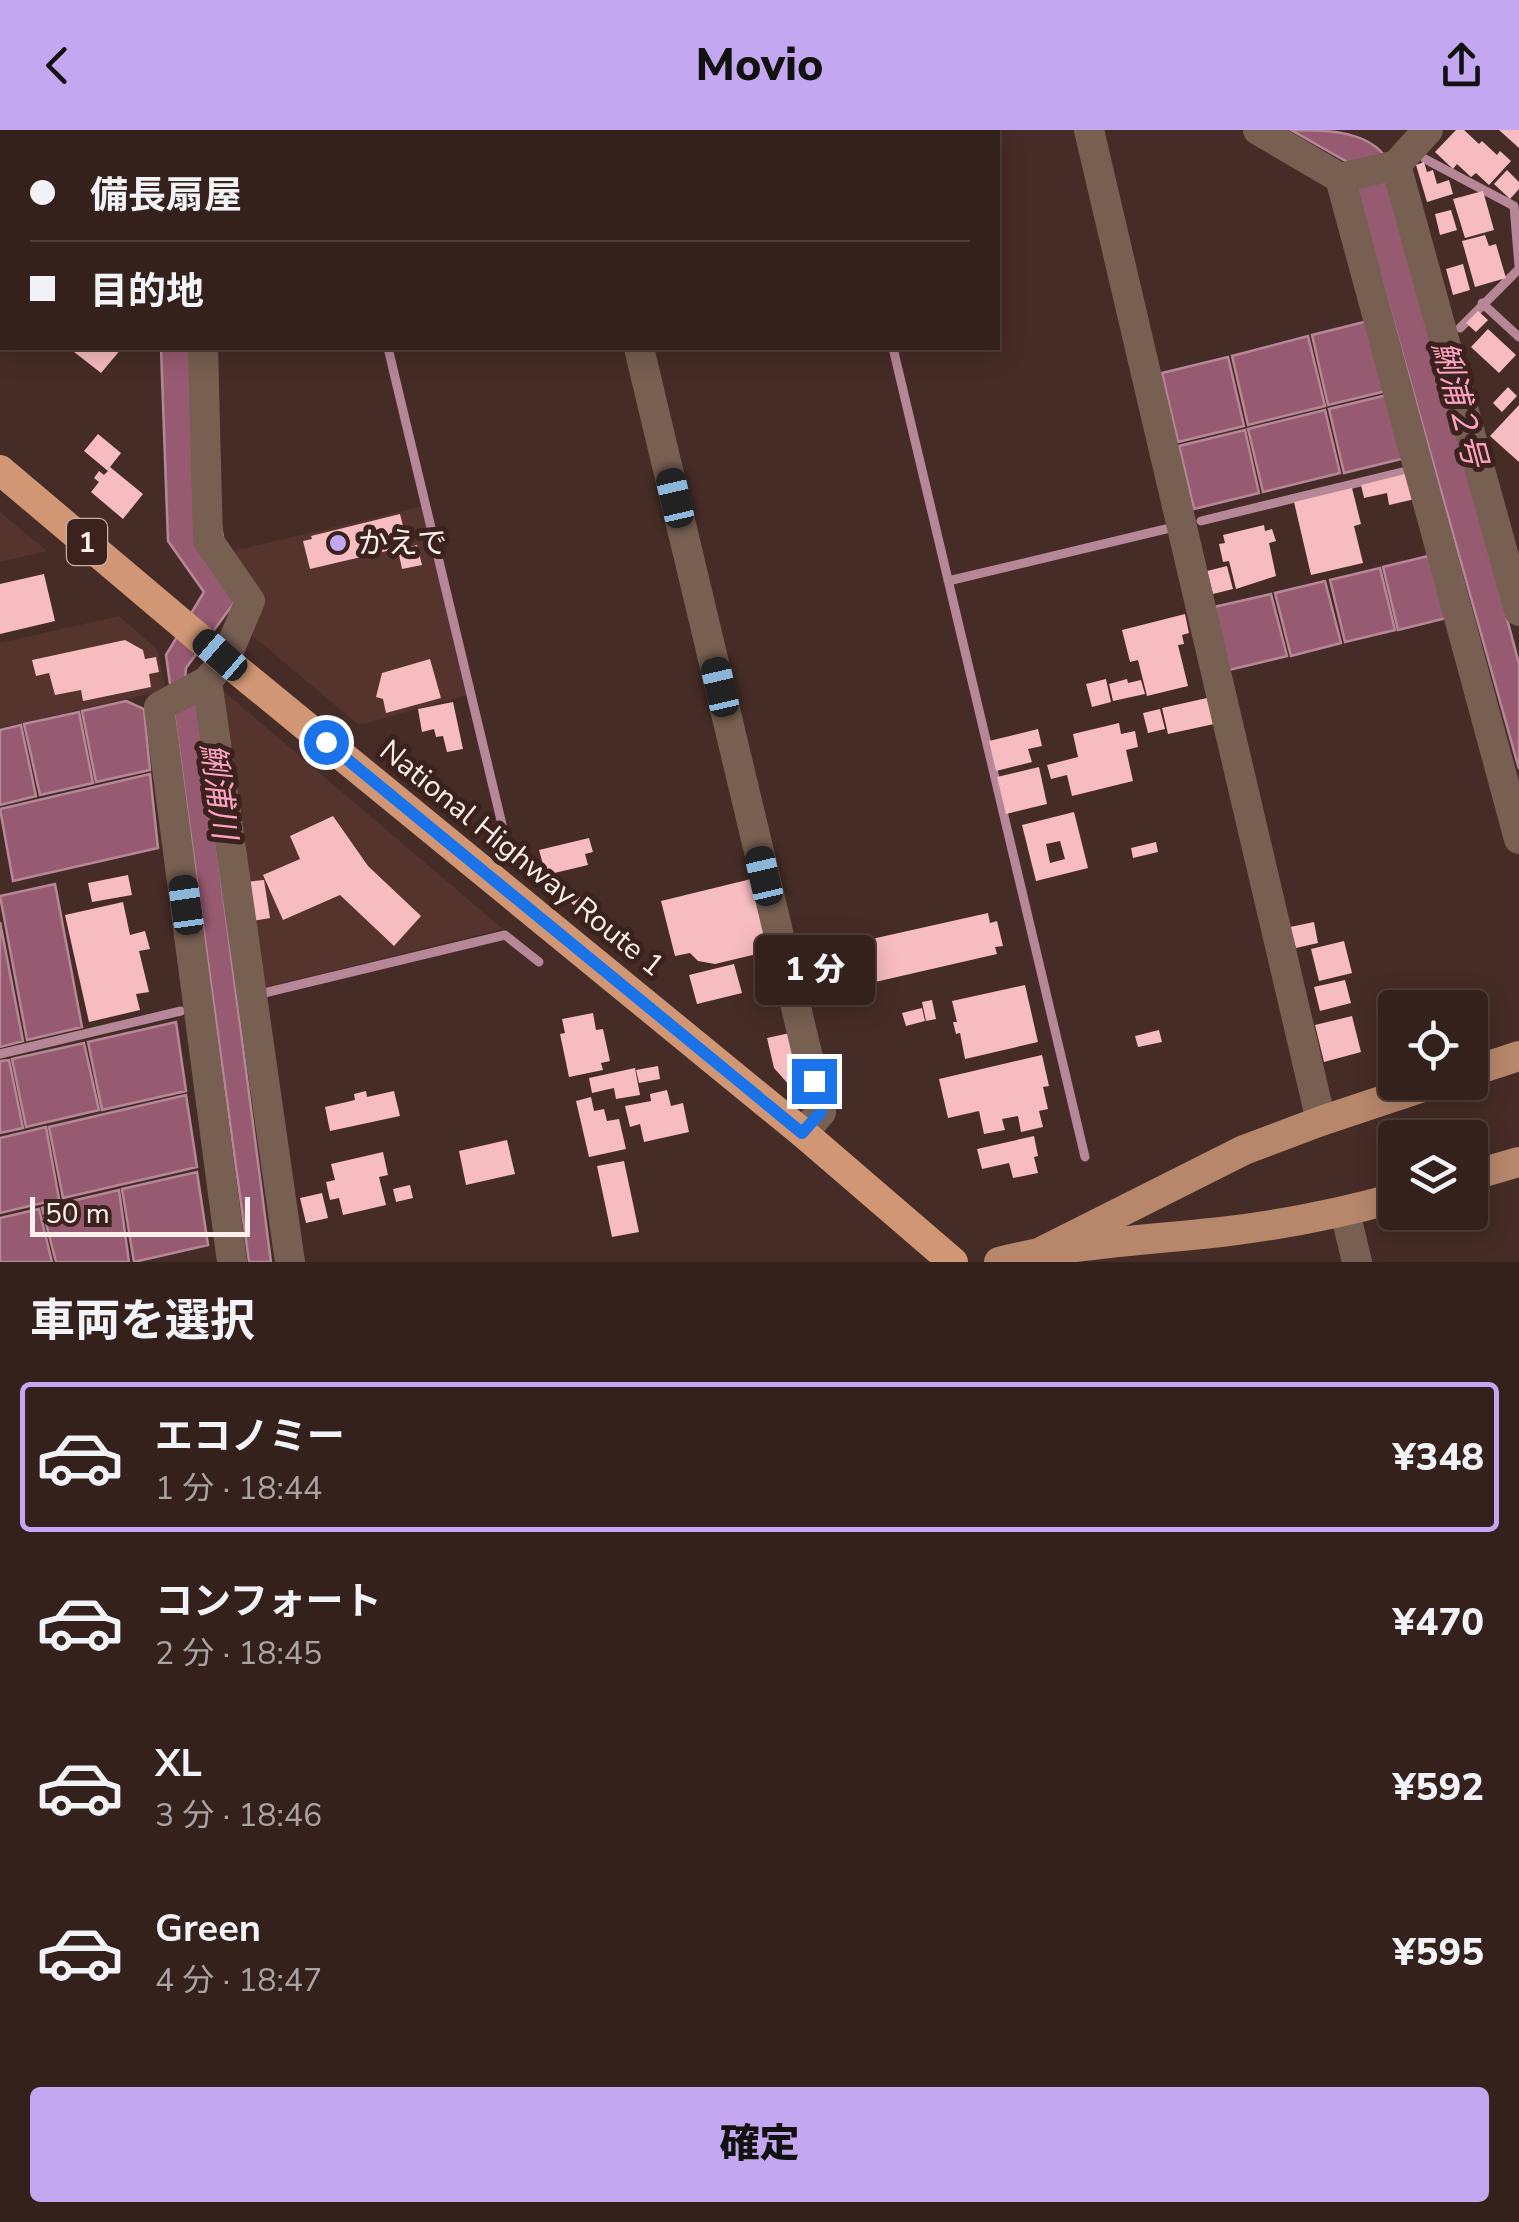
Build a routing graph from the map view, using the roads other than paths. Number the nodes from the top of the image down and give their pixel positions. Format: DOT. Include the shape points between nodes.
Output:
graph roads {
  1 [pos="1088,130"];
  2 [pos="1258,130"];
  3 [pos="1428,130"];
  4 [pos="1396,166"];
  5 [pos="1340,178"];
  6 [pos="203,350"];
  7 [pos="639,350"];
  8 [pos="0,470"];
  9 [pos="1519,612"];
  10 [pos="203,677"];
  11 [pos="1519,839"];
  12 [pos="1519,1056"];
  13 [pos="1488,1066"];
  14 [pos="1382,1100"];
  15 [pos="1320,1120"];
  16 [pos="802,1133"];
  17 [pos="1519,1162"];
  18 [pos="1488,1171"];
  19 [pos="1378,1203"];
  20 [pos="1345,1212"];
  21 [pos="1043,1250"];
  22 [pos="232,1262"];
  23 [pos="290,1262"];
  24 [pos="953,1262"];
  25 [pos="999,1262"];
  26 [pos="1357,1262"];
  1 -- 15 [label="street"];
  2 -- 5 [label="street"];
  3 -- 4 [label="street"];
  4 -- 5 [label="street"];
  4 -- 9 [label="street"];
  5 -- 11 [label="street"];
  6 -- 10 [label="street" via="208,540 250,601"];
  7 -- 16 [label="street" via="821,1112"];
  8 -- 10 [label="highway, National Highway Route 1 / 1" via="173,614"];
  10 -- 16 [label="highway, National Highway Route 1 / 1"];
  10 -- 22 [label="street" via="159,707"];
  10 -- 23 [label="street"];
  12 -- 13 [label="main road"];
  14 -- 15 [label="main road"];
  15 -- 21 [label="main road" via="1244,1150"];
  16 -- 24 [label="highway, National Highway Route 1 / 1"];
  17 -- 18 [label="main road"];
  19 -- 20 [label="main road"];
  20 -- 21 [label="main road"];
  20 -- 26 [label="street"];
  21 -- 25 [label="main road"];
}
